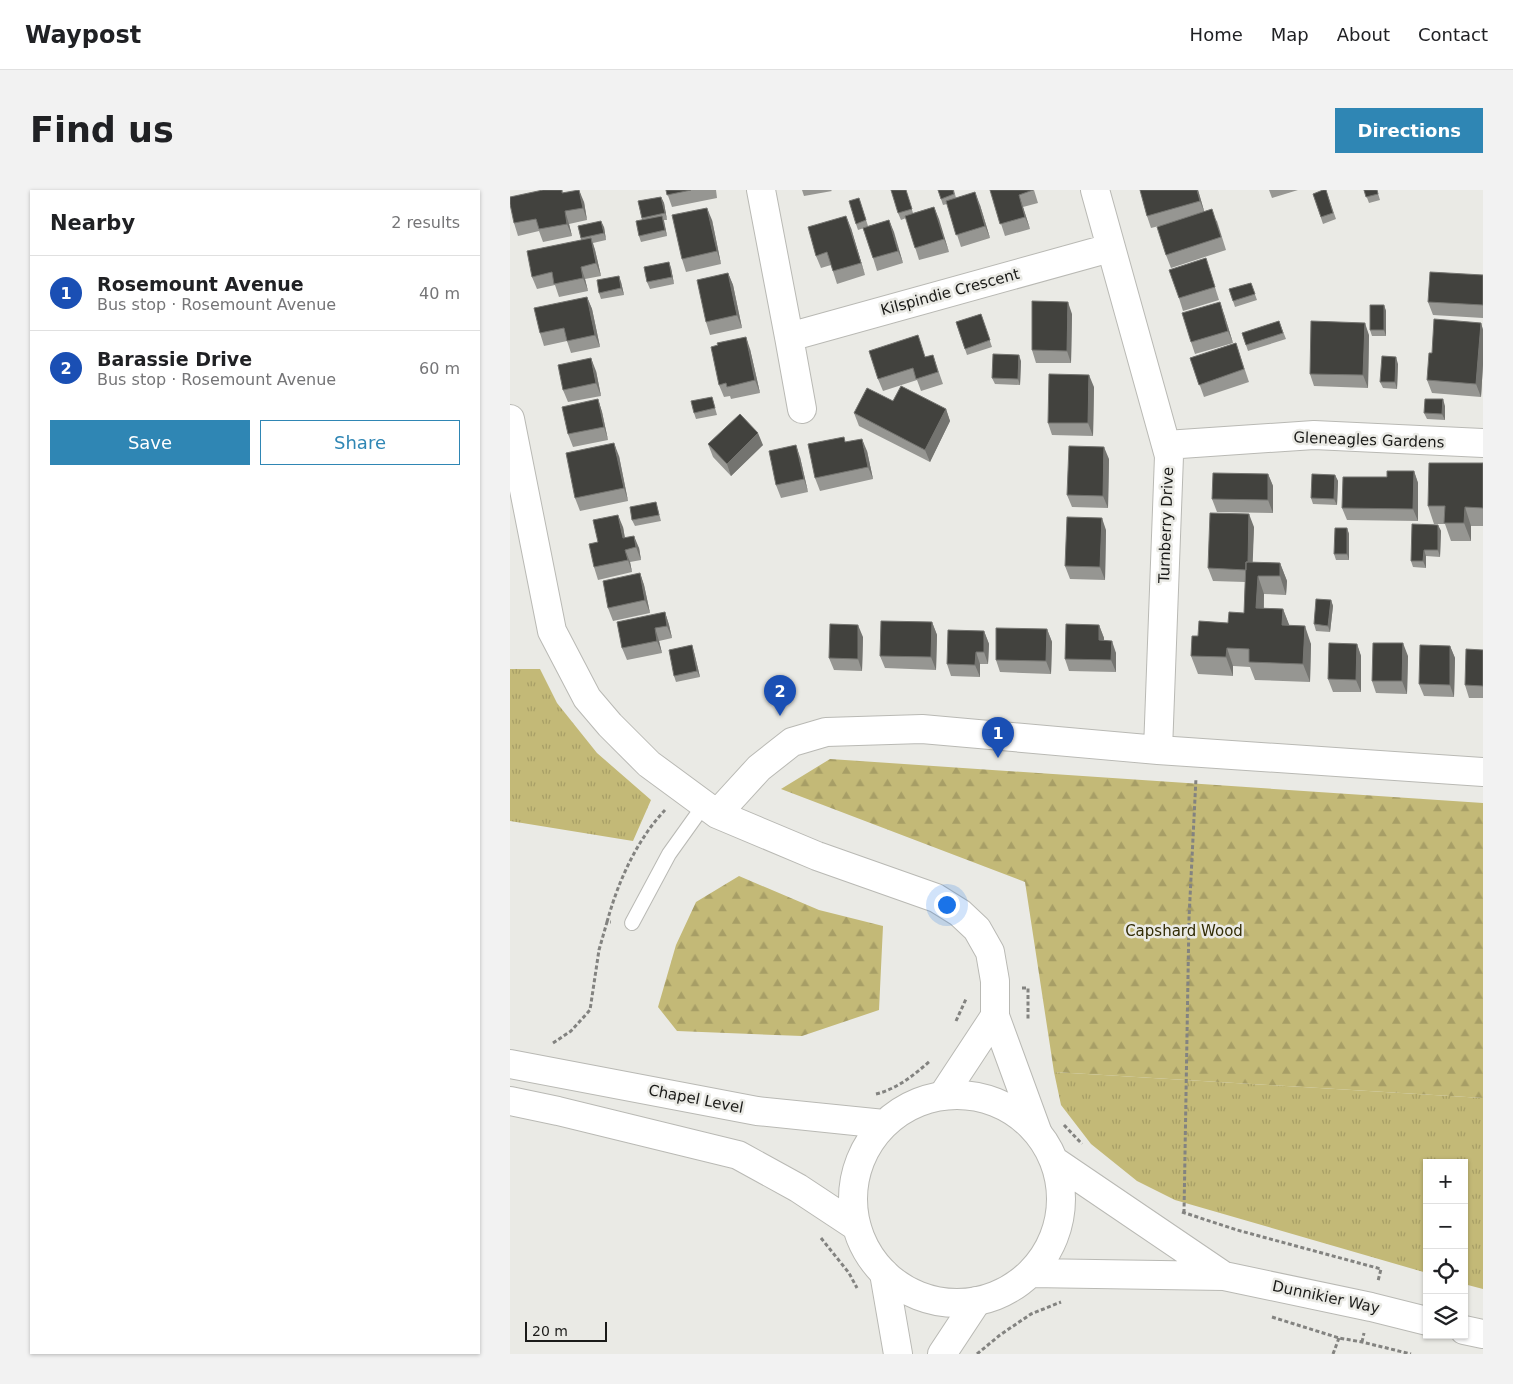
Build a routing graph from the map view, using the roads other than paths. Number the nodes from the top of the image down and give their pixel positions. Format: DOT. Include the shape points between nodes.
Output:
graph roads {
  1 [pos="761,190"];
  2 [pos="1094,190"];
  3 [pos="1110,248"];
  4 [pos="790,337"];
  5 [pos="802,409"];
  6 [pos="510,419"];
  7 [pos="1483,443"];
  8 [pos="1166,446"];
  9 [pos="516,477"];
  10 [pos="1158,750"];
  11 [pos="1483,772"];
  12 [pos="702,803"];
  13 [pos="632,923"];
  14 [pos="995,1016"];
  15 [pos="510,1064"];
  16 [pos="943,1095"];
  17 [pos="510,1101"];
  18 [pos="884,1124"];
  19 [pos="1049,1126"];
  20 [pos="1056,1162"];
  21 [pos="857,1227"];
  22 [pos="884,1274"];
  23 [pos="1031,1274"];
  24 [pos="1224,1276"];
  25 [pos="977,1301"];
  26 [pos="1423,1319"];
  27 [pos="1468,1331"];
  28 [pos="1483,1334"];
  29 [pos="898,1354"];
  30 [pos="942,1354"];
  1 -- 4 [label="street"];
  2 -- 3 [label="street, Turnberry Drive"];
  3 -- 4 [label="street, Kilspindie Crescent"];
  3 -- 8 [label="street, Turnberry Drive"];
  4 -- 5 [label="street"];
  6 -- 9 [label="street"];
  7 -- 8 [label="street, Gleneagles Gardens" via="1314,435"];
  8 -- 10 [label="street, Turnberry Drive" via="1169,456"];
  9 -- 12 [label="street" via="552,631 587,698 649,764"];
  10 -- 11 [label="street"];
  10 -- 12 [label="street" via="922,729 826,732 792,742"];
  12 -- 13 [label="lane" via="669,854"];
  12 -- 14 [label="street" via="816,856 936,898 960,913 977,928 990,952"];
  14 -- 16 [label="street"];
  14 -- 19 [label="street"];
  15 -- 18 [label="street, Chapel Level" via="757,1111"];
  16 -- 18 [label="street" via="911,1105"];
  16 -- 19 [label="street" via="978,1096"];
  17 -- 21 [label="street" via="738,1154"];
  18 -- 21 [label="street" via="867,1146 856,1172 852,1200"];
  19 -- 20 [label="street"];
  20 -- 23 [label="street" via="1062,1192 1060,1221 1049,1250"];
  20 -- 24 [label="street, Dunnikier Way"];
  21 -- 22 [label="street" via="867,1252"];
  22 -- 25 [label="street" via="912,1293 944,1302"];
  22 -- 29 [label="street"];
  23 -- 24 [label="street, Dunnikier Way"];
  23 -- 25 [label="street" via="1006,1291"];
  24 -- 26 [label="street, Dunnikier Way"];
  25 -- 30 [label="street"];
  27 -- 28 [label="street"];
}
